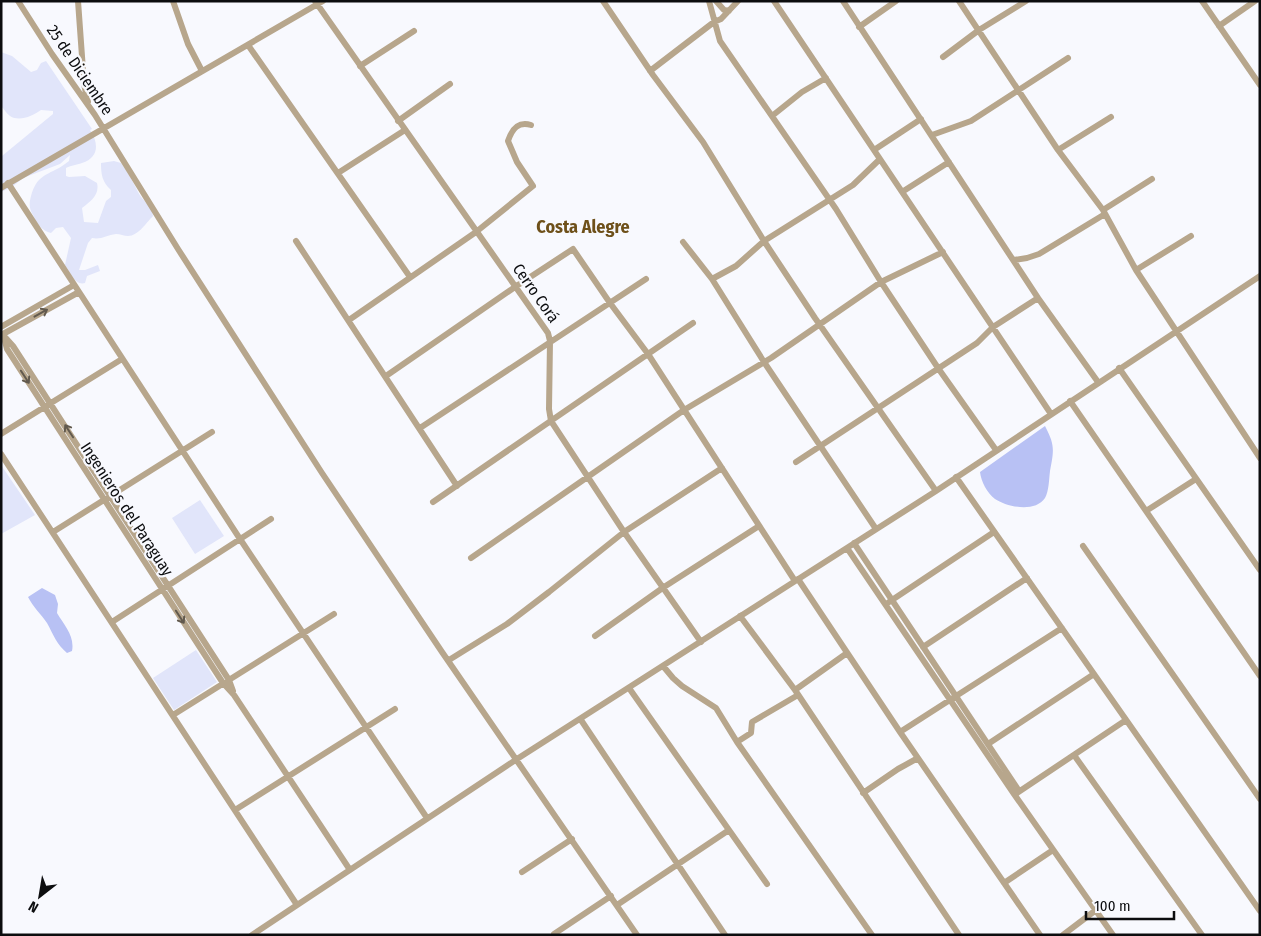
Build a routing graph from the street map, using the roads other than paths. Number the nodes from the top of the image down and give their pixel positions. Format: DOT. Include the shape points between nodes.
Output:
graph roads {
  1 [pos="18,1"];
  2 [pos="78,1"];
  3 [pos="173,1"];
  4 [pos="603,1"];
  5 [pos="709,1"];
  6 [pos="716,1"];
  7 [pos="738,1"];
  8 [pos="774,1"];
  9 [pos="843,1"];
  10 [pos="896,1"];
  11 [pos="959,1"];
  12 [pos="1026,1"];
  13 [pos="1202,1"];
  14 [pos="1254,1"];
  15 [pos="318,2"];
  16 [pos="729,11"];
  17 [pos="714,22"];
  18 [pos="1219,26"];
  19 [pos="860,27"];
  20 [pos="414,30"];
  21 [pos="979,30"];
  22 [pos="248,45"];
  23 [pos="943,57"];
  24 [pos="1068,58"];
  25 [pos="360,66"];
  26 [pos="202,71"];
  27 [pos="650,71"];
  28 [pos="826,78"];
  29 [pos="450,84"];
  30 [pos="1260,85"];
  31 [pos="1018,90"];
  32 [pos="95,115"];
  33 [pos="772,116"];
  34 [pos="1112,117"];
  35 [pos="921,119"];
  36 [pos="398,121"];
  37 [pos="531,125"];
  38 [pos="104,128"];
  39 [pos="405,130"];
  40 [pos="932,136"];
  41 [pos="874,150"];
  42 [pos="1058,150"];
  43 [pos="880,159"];
  44 [pos="949,162"];
  45 [pos="338,173"];
  46 [pos="1152,180"];
  47 [pos="8,183"];
  48 [pos="1,188"];
  49 [pos="902,192"];
  50 [pos="829,199"];
  51 [pos="1104,212"];
  52 [pos="476,232"];
  53 [pos="1191,236"];
  54 [pos="296,241"];
  55 [pos="764,241"];
  56 [pos="683,242"];
  57 [pos="942,252"];
  58 [pos="1014,260"];
  59 [pos="1136,270"];
  60 [pos="1260,276"];
  61 [pos="410,277"];
  62 [pos="646,278"];
  63 [pos="712,279"];
  64 [pos="881,282"];
  65 [pos="74,285"];
  66 [pos="515,287"];
  67 [pos="79,292"];
  68 [pos="1038,298"];
  69 [pos="610,303"];
  70 [pos="349,320"];
  71 [pos="693,323"];
  72 [pos="819,324"];
  73 [pos="993,327"];
  74 [pos="2,331"];
  75 [pos="1176,331"];
  76 [pos="550,342"];
  77 [pos="648,354"];
  78 [pos="122,359"];
  79 [pos="764,362"];
  80 [pos="938,368"];
  81 [pos="1119,368"];
  82 [pos="386,376"];
  83 [pos="1098,382"];
  84 [pos="1070,401"];
  85 [pos="47,406"];
  86 [pos="878,408"];
  87 [pos="684,410"];
  88 [pos="1051,414"];
  89 [pos="551,421"];
  90 [pos="420,428"];
  91 [pos="212,432"];
  92 [pos="1,434"];
  93 [pos="820,446"];
  94 [pos="996,450"];
  95 [pos="182,451"];
  96 [pos="1,454"];
  97 [pos="1260,458"];
  98 [pos="796,462"];
  99 [pos="722,468"];
  100 [pos="956,476"];
  101 [pos="587,477"];
  102 [pos="1196,479"];
  103 [pos="457,486"];
  104 [pos="936,491"];
  105 [pos="107,498"];
  106 [pos="434,502"];
  107 [pos="1146,511"];
  108 [pos="271,519"];
  109 [pos="759,526"];
  110 [pos="876,529"];
  111 [pos="53,532"];
  112 [pos="624,532"];
  113 [pos="994,532"];
  114 [pos="240,539"];
  115 [pos="854,543"];
  116 [pos="1083,546"];
  117 [pos="847,548"];
  118 [pos="471,558"];
  119 [pos="1260,570"];
  120 [pos="1027,578"];
  121 [pos="796,580"];
  122 [pos="664,587"];
  123 [pos="165,588"];
  124 [pos="889,602"];
  125 [pos="334,614"];
  126 [pos="740,616"];
  127 [pos="112,622"];
  128 [pos="1062,628"];
  129 [pos="303,634"];
  130 [pos="595,636"];
  131 [pos="702,642"];
  132 [pos="923,646"];
  133 [pos="847,653"];
  134 [pos="448,660"];
  135 [pos="663,666"];
  136 [pos="1094,674"];
  137 [pos="1260,676"];
  138 [pos="226,682"];
  139 [pos="630,688"];
  140 [pos="797,692"];
  141 [pos="953,698"];
  142 [pos="395,709"];
  143 [pos="173,715"];
  144 [pos="580,720"];
  145 [pos="1126,720"];
  146 [pos="366,727"];
  147 [pos="900,732"];
  148 [pos="736,742"];
  149 [pos="988,744"];
  150 [pos="1074,755"];
  151 [pos="918,758"];
  152 [pos="517,759"];
  153 [pos="288,776"];
  154 [pos="864,793"];
  155 [pos="1017,793"];
  156 [pos="1260,799"];
  157 [pos="235,810"];
  158 [pos="427,818"];
  159 [pos="729,830"];
  160 [pos="572,839"];
  161 [pos="1053,850"];
  162 [pos="678,864"];
  163 [pos="350,870"];
  164 [pos="522,872"];
  165 [pos="1004,883"];
  166 [pos="767,884"];
  167 [pos="611,896"];
  168 [pos="297,904"];
  169 [pos="617,905"];
  170 [pos="1096,910"];
  171 [pos="1260,911"];
  172 [pos="554,934"];
  173 [pos="252,935"];
  174 [pos="637,935"];
  175 [pos="725,935"];
  176 [pos="872,935"];
  177 [pos="959,935"];
  178 [pos="1040,935"];
  179 [pos="1062,935"];
  180 [pos="1113,935"];
  181 [pos="1202,935"];
  1 -- 32 [label="street, 25 de Diciembre"];
  2 -- 32 [label="street" via="84,84"];
  3 -- 26 [label="street" via="188,44"];
  4 -- 27 [label="street"];
  5 -- 17 [label="street"];
  6 -- 16 [label="street"];
  7 -- 16 [label="street"];
  8 -- 28 [label="street"];
  9 -- 19 [label="street"];
  10 -- 19 [label="street"];
  11 -- 21 [label="street"];
  12 -- 21 [label="street"];
  13 -- 18 [label="street"];
  14 -- 18 [label="street"];
  15 -- 22 [label="street"];
  15 -- 25 [label="street, Cerro Corá"];
  16 -- 17 [label="street"];
  17 -- 27 [label="street"];
  17 -- 33 [label="street" via="720,41"];
  18 -- 30 [label="street"];
  19 -- 35 [label="street"];
  20 -- 25 [label="street"];
  21 -- 23 [label="street"];
  21 -- 31 [label="street"];
  22 -- 26 [label="street"];
  22 -- 45 [label="street"];
  24 -- 31 [label="street"];
  25 -- 36 [label="street, Cerro Corá"];
  26 -- 38 [label="street"];
  27 -- 55 [label="street" via="703,142"];
  28 -- 33 [label="street"];
  28 -- 41 [label="street"];
  29 -- 36 [label="street"];
  31 -- 40 [label="street" via="972,121"];
  31 -- 42 [label="street"];
  32 -- 38 [label="street, 25 de Diciembre"];
  33 -- 50 [label="street"];
  34 -- 42 [label="street"];
  35 -- 40 [label="street"];
  35 -- 41 [label="street"];
  36 -- 39 [label="street, Cerro Corá"];
  37 -- 52 [label="street" via="516,126 508,141 517,162 534,186"];
  38 -- 47 [label="street"];
  38 -- 134 [label="street, 25 de Diciembre" via="322,474"];
  39 -- 45 [label="street"];
  39 -- 52 [label="street, Cerro Corá"];
  40 -- 44 [label="street"];
  41 -- 43 [label="street"];
  42 -- 51 [label="street"];
  43 -- 49 [label="street"];
  43 -- 50 [label="street" via="859,180"];
  44 -- 49 [label="street"];
  44 -- 58 [label="street"];
  45 -- 61 [label="street"];
  46 -- 51 [label="street"];
  47 -- 48 [label="street"];
  47 -- 65 [label="street"];
  49 -- 57 [label="street"];
  50 -- 55 [label="street"];
  50 -- 64 [label="street"];
  51 -- 58 [label="street" via="1039,254"];
  51 -- 59 [label="street"];
  52 -- 61 [label="street"];
  52 -- 66 [label="street, Cerro Corá"];
  53 -- 59 [label="street"];
  54 -- 70 [label="street"];
  55 -- 63 [label="street" via="736,266"];
  55 -- 72 [label="street"];
  56 -- 63 [label="street"];
  57 -- 64 [label="street"];
  57 -- 73 [label="street"];
  58 -- 68 [label="street"];
  59 -- 75 [label="street"];
  60 -- 75 [label="street"];
  61 -- 70 [label="street"];
  62 -- 69 [label="street"];
  63 -- 79 [label="street"];
  64 -- 72 [label="street"];
  64 -- 80 [label="street"];
  65 -- 67 [label="street"];
  65 -- 74 [label="street"];
  66 -- 69 [label="street" via="573,249"];
  66 -- 76 [label="street, Cerro Corá" via="548,334"];
  66 -- 82 [label="street"];
  74 -- 67 [label="street, one-way"];
  67 -- 78 [label="street"];
  68 -- 73 [label="street"];
  68 -- 83 [label="street"];
  69 -- 76 [label="street"];
  69 -- 77 [label="street"];
  70 -- 82 [label="street"];
  71 -- 77 [label="street"];
  72 -- 79 [label="street"];
  72 -- 86 [label="street"];
  73 -- 80 [label="street" via="977,343"];
  73 -- 88 [label="street"];
  74 -- 85 [label="street, Ingenieros del Paraguay" via="7,349"];
  75 -- 81 [label="street"];
  75 -- 97 [label="street"];
  76 -- 89 [label="street, Cerro Corá"];
  76 -- 90 [label="street"];
  77 -- 87 [label="street"];
  77 -- 89 [label="street"];
  78 -- 85 [label="street"];
  78 -- 95 [label="street"];
  79 -- 87 [label="street"];
  79 -- 93 [label="street"];
  80 -- 86 [label="street"];
  80 -- 94 [label="street"];
  81 -- 83 [label="street"];
  81 -- 102 [label="street"];
  82 -- 90 [label="street"];
  83 -- 84 [label="street"];
  84 -- 88 [label="street"];
  84 -- 107 [label="street"];
  85 -- 92 [label="street"];
  85 -- 105 [label="street, Ingenieros del Paraguay"];
  86 -- 93 [label="street"];
  86 -- 104 [label="street"];
  87 -- 99 [label="street"];
  87 -- 101 [label="street"];
  88 -- 94 [label="street"];
  89 -- 101 [label="street, Cerro Corá"];
  89 -- 103 [label="street"];
  90 -- 103 [label="street"];
  91 -- 95 [label="street"];
  93 -- 98 [label="street"];
  93 -- 110 [label="street"];
  94 -- 100 [label="street"];
  95 -- 105 [label="street"];
  95 -- 114 [label="street"];
  96 -- 111 [label="street"];
  99 -- 109 [label="street"];
  99 -- 112 [label="street"];
  100 -- 104 [label="street"];
  100 -- 113 [label="street"];
  101 -- 112 [label="street, Cerro Corá"];
  101 -- 118 [label="street"];
  102 -- 107 [label="street"];
  102 -- 119 [label="street"];
  103 -- 106 [label="street"];
  104 -- 110 [label="street"];
  105 -- 111 [label="street"];
  105 -- 123 [label="street, Ingenieros del Paraguay"];
  107 -- 137 [label="street"];
  108 -- 114 [label="street"];
  109 -- 121 [label="street"];
  109 -- 122 [label="street"];
  110 -- 115 [label="street"];
  111 -- 127 [label="street"];
  112 -- 122 [label="street, Cerro Corá"];
  112 -- 134 [label="street" via="506,624"];
  113 -- 120 [label="street"];
  113 -- 124 [label="street"];
  114 -- 123 [label="street"];
  114 -- 129 [label="street"];
  115 -- 117 [label="street"];
  115 -- 124 [label="street"];
  116 -- 156 [label="street"];
  117 -- 121 [label="street"];
  117 -- 124 [label="street"];
  120 -- 128 [label="street"];
  120 -- 132 [label="street"];
  121 -- 126 [label="street"];
  121 -- 133 [label="street"];
  122 -- 130 [label="street"];
  122 -- 131 [label="street, Cerro Corá"];
  123 -- 127 [label="street"];
  123 -- 138 [label="street, Ingenieros del Paraguay"];
  124 -- 132 [label="street"];
  124 -- 141 [label="street"];
  125 -- 129 [label="street"];
  126 -- 131 [label="street"];
  126 -- 140 [label="street"];
  127 -- 143 [label="street"];
  128 -- 136 [label="street"];
  128 -- 141 [label="street"];
  129 -- 138 [label="street"];
  129 -- 146 [label="street"];
  131 -- 135 [label="street"];
  132 -- 141 [label="street"];
  133 -- 140 [label="street"];
  133 -- 147 [label="street"];
  134 -- 152 [label="street, 25 de Diciembre"];
  135 -- 139 [label="street"];
  135 -- 148 [label="street" via="682,686 716,708"];
  136 -- 145 [label="street"];
  136 -- 149 [label="street"];
  138 -- 143 [label="street"];
  138 -- 153 [label="street, Ingenieros del Paraguay"];
  139 -- 144 [label="street"];
  139 -- 159 [label="street"];
  140 -- 148 [label="street" via="752,722 751,732"];
  140 -- 154 [label="street"];
  141 -- 147 [label="street"];
  141 -- 149 [label="street"];
  141 -- 155 [label="street"];
  142 -- 146 [label="street"];
  143 -- 157 [label="street"];
  144 -- 152 [label="street"];
  144 -- 162 [label="street"];
  145 -- 150 [label="street"];
  145 -- 171 [label="street"];
  146 -- 153 [label="street"];
  146 -- 158 [label="street"];
  147 -- 151 [label="street"];
  148 -- 176 [label="street"];
  149 -- 155 [label="street"];
  150 -- 155 [label="street"];
  150 -- 181 [label="street"];
  151 -- 154 [label="street"];
  151 -- 165 [label="street"];
  152 -- 158 [label="street"];
  152 -- 160 [label="street, 25 de Diciembre"];
  153 -- 157 [label="street"];
  153 -- 163 [label="street, Ingenieros del Paraguay"];
  154 -- 177 [label="street"];
  155 -- 161 [label="street"];
  157 -- 168 [label="street"];
  158 -- 163 [label="street"];
  159 -- 162 [label="street"];
  159 -- 166 [label="street"];
  160 -- 164 [label="street"];
  160 -- 167 [label="street, 25 de Diciembre"];
  161 -- 165 [label="street"];
  161 -- 170 [label="street"];
  162 -- 169 [label="street"];
  162 -- 175 [label="street"];
  163 -- 168 [label="street"];
  165 -- 178 [label="street"];
  167 -- 169 [label="street, 25 de Diciembre"];
  167 -- 172 [label="street"];
  168 -- 173 [label="street"];
  169 -- 174 [label="street, 25 de Diciembre"];
  170 -- 179 [label="street"];
  170 -- 180 [label="street"];
}
